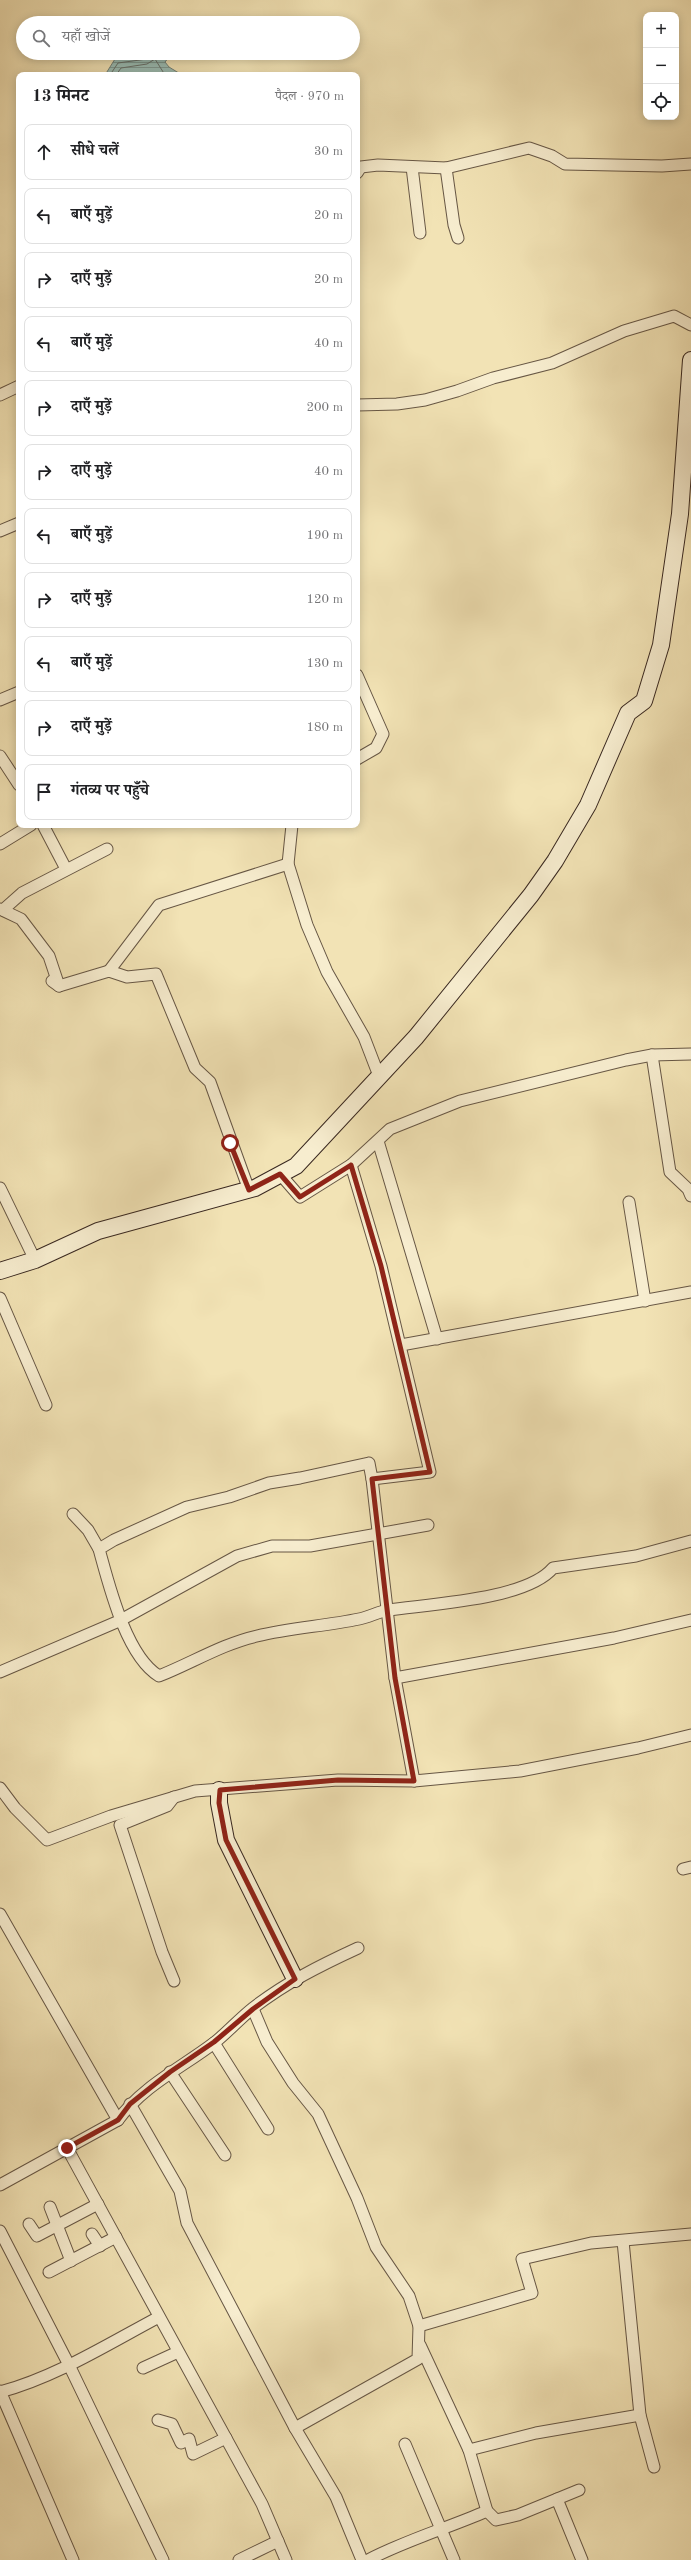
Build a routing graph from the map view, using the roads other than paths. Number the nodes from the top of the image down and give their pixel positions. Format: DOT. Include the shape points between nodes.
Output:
graph roads {
  1 [pos="691,164"];
  2 [pos="412,167"];
  3 [pos="360,168"];
  4 [pos="446,168"];
  5 [pos="420,233"];
  6 [pos="458,238"];
  7 [pos="691,325"];
  8 [pos="691,360"];
  9 [pos="16,387"];
  10 [pos="0,395"];
  11 [pos="360,405"];
  12 [pos="16,524"];
  13 [pos="0,531"];
  14 [pos="360,682"];
  15 [pos="16,693"];
  16 [pos="0,700"];
  17 [pos="0,756"];
  18 [pos="360,757"];
  19 [pos="16,780"];
  20 [pos="26,828"];
  21 [pos="45,828"];
  22 [pos="292,828"];
  23 [pos="0,844"];
  24 [pos="107,849"];
  25 [pos="288,864"];
  26 [pos="66,869"];
  27 [pos="2,910"];
  28 [pos="109,971"];
  29 [pos="691,1054"];
  30 [pos="652,1055"];
  31 [pos="379,1076"];
  32 [pos="378,1141"];
  33 [pos="351,1165"];
  34 [pos="280,1174"];
  35 [pos="0,1188"];
  36 [pos="249,1190"];
  37 [pos="691,1196"];
  38 [pos="629,1202"];
  39 [pos="35,1260"];
  40 [pos="0,1271"];
  41 [pos="691,1292"];
  42 [pos="0,1298"];
  43 [pos="645,1301"];
  44 [pos="437,1339"];
  45 [pos="401,1345"];
  46 [pos="46,1405"];
  47 [pos="372,1479"];
  48 [pos="73,1514"];
  49 [pos="428,1525"];
  50 [pos="378,1532"];
  51 [pos="691,1541"];
  52 [pos="99,1550"];
  53 [pos="386,1610"];
  54 [pos="120,1620"];
  55 [pos="691,1620"];
  56 [pos="0,1672"];
  57 [pos="395,1678"];
  58 [pos="691,1735"];
  59 [pos="414,1781"];
  60 [pos="0,1788"];
  61 [pos="220,1790"];
  62 [pos="174,1797"];
  63 [pos="0,1914"];
  64 [pos="358,1948"];
  65 [pos="295,1979"];
  66 [pos="174,1981"];
  67 [pos="253,2009"];
  68 [pos="214,2042"];
  69 [pos="170,2072"];
  70 [pos="130,2104"];
  71 [pos="118,2120"];
  72 [pos="268,2129"];
  73 [pos="67,2148"];
  74 [pos="226,2155"];
  75 [pos="0,2185"];
  76 [pos="98,2204"];
  77 [pos="50,2207"];
  78 [pos="29,2224"];
  79 [pos="56,2226"];
  80 [pos="0,2231"];
  81 [pos="92,2234"];
  82 [pos="691,2234"];
  83 [pos="116,2237"];
  84 [pos="623,2241"];
  85 [pos="100,2246"];
  86 [pos="72,2260"];
  87 [pos="49,2272"];
  88 [pos="159,2317"];
  89 [pos="419,2326"];
  90 [pos="418,2342"];
  91 [pos="178,2352"];
  92 [pos="68,2365"];
  93 [pos="143,2368"];
  94 [pos="0,2392"];
  95 [pos="640,2415"];
  96 [pos="158,2420"];
  97 [pos="295,2428"];
  98 [pos="226,2438"];
  99 [pos="405,2444"];
  100 [pos="469,2450"];
  101 [pos="654,2467"];
  102 [pos="579,2490"];
  103 [pos="558,2499"];
  104 [pos="487,2511"];
  105 [pos="443,2530"];
  106 [pos="278,2542"];
  107 [pos="73,2560"];
  108 [pos="163,2560"];
  109 [pos="239,2560"];
  110 [pos="286,2560"];
  111 [pos="362,2560"];
  112 [pos="368,2560"];
  113 [pos="454,2560"];
  114 [pos="582,2560"];
  1 -- 4 [label="street" via="565,164 552,156 529,148"];
  2 -- 3 [label="street" via="378,165"];
  2 -- 4 [label="street"];
  2 -- 5 [label="street"];
  4 -- 6 [label="street"];
  7 -- 11 [label="street" via="674,316 624,331 552,363 493,378 444,395 397,404"];
  8 -- 31 [label="street" via="678,521 661,645 644,701 628,713 588,805 555,861 531,895 416,1037"];
  9 -- 10 [label="street"];
  12 -- 13 [label="street"];
  14 -- 18 [label="street" via="383,734 376,748"];
  15 -- 16 [label="street"];
  17 -- 19 [label="street"];
  20 -- 23 [label="street"];
  21 -- 26 [label="street"];
  22 -- 25 [label="street"];
  24 -- 26 [label="street"];
  25 -- 28 [label="street" via="159,905"];
  25 -- 31 [label="street" via="307,925 327,972 364,1038"];
  26 -- 27 [label="street" via="22,893"];
  27 -- 28 [label="street" via="21,919 49,956 56,983"];
  28 -- 36 [label="street" via="127,977 156,974 195,1068 210,1082"];
  29 -- 30 [label="street"];
  30 -- 32 [label="street" via="460,1100 390,1129"];
  30 -- 37 [label="street" via="670,1172 688,1189"];
  31 -- 34 [label="street" via="296,1166"];
  32 -- 33 [label="street"];
  32 -- 44 [label="street"];
  33 -- 34 [label="street" via="300,1197"];
  33 -- 45 [label="street"];
  34 -- 36 [label="street"];
  35 -- 39 [label="street"];
  36 -- 39 [label="street" via="98,1231"];
  38 -- 43 [label="street"];
  39 -- 40 [label="street"];
  41 -- 43 [label="street"];
  42 -- 46 [label="street"];
  43 -- 44 [label="street"];
  44 -- 45 [label="street"];
  45 -- 47 [label="street" via="430,1472"];
  47 -- 50 [label="street"];
  47 -- 52 [label="street" via="369,1463 268,1483 158,1518"];
  48 -- 52 [label="street" via="88,1530"];
  49 -- 50 [label="street"];
  50 -- 53 [label="street"];
  50 -- 54 [label="street" via="310,1546 272,1546 237,1556"];
  51 -- 53 [label="street" via="636,1556 553,1568 544,1578 502,1593 450,1604"];
  52 -- 54 [label="street"];
  53 -- 54 [label="street" via="359,1619 296,1628 224,1645 159,1676 150,1671"];
  53 -- 57 [label="street"];
  54 -- 56 [label="street"];
  55 -- 57 [label="street" via="614,1638"];
  57 -- 59 [label="street"];
  58 -- 59 [label="street" via="520,1771"];
  59 -- 61 [label="street" via="338,1780"];
  60 -- 62 [label="street" via="15,1808 47,1840 111,1816"];
  61 -- 62 [label="street" via="195,1791"];
  61 -- 65 [label="street" via="219,1803 226,1840"];
  62 -- 66 [label="street" via="167,1806 120,1825"];
  63 -- 71 [label="street"];
  64 -- 65 [label="street"];
  65 -- 67 [label="street"];
  67 -- 68 [label="street"];
  67 -- 89 [label="street" via="267,2042 293,2083 318,2114 357,2198 376,2247 409,2296"];
  68 -- 69 [label="street"];
  68 -- 72 [label="street"];
  69 -- 70 [label="street"];
  69 -- 74 [label="street"];
  70 -- 71 [label="street"];
  70 -- 97 [label="street" via="180,2191 187,2223"];
  71 -- 73 [label="street"];
  73 -- 75 [label="street"];
  73 -- 76 [label="street"];
  76 -- 79 [label="street"];
  76 -- 83 [label="street"];
  77 -- 79 [label="street"];
  78 -- 79 [label="street" via="37,2236"];
  79 -- 86 [label="street"];
  80 -- 92 [label="street"];
  81 -- 85 [label="street"];
  82 -- 84 [label="street"];
  83 -- 85 [label="street"];
  83 -- 88 [label="street"];
  84 -- 89 [label="street" via="591,2243 522,2259 532,2293"];
  84 -- 95 [label="street"];
  85 -- 86 [label="street"];
  86 -- 87 [label="street"];
  88 -- 91 [label="street"];
  88 -- 92 [label="street"];
  89 -- 90 [label="street"];
  90 -- 97 [label="street" via="418,2359"];
  90 -- 100 [label="street"];
  91 -- 93 [label="street"];
  91 -- 98 [label="street"];
  92 -- 94 [label="street"];
  92 -- 108 [label="street"];
  94 -- 107 [label="street"];
  95 -- 100 [label="street" via="536,2433"];
  95 -- 101 [label="street"];
  96 -- 98 [label="street" via="172,2424 181,2443 189,2439 193,2454"];
  97 -- 111 [label="street" via="336,2497"];
  98 -- 106 [label="street" via="262,2504"];
  99 -- 105 [label="street"];
  100 -- 104 [label="street"];
  102 -- 103 [label="street"];
  103 -- 104 [label="street" via="518,2515 496,2520"];
  103 -- 114 [label="street"];
  104 -- 105 [label="street"];
  105 -- 112 [label="street" via="392,2547"];
  105 -- 113 [label="street"];
  106 -- 109 [label="street"];
  106 -- 110 [label="street"];
}
